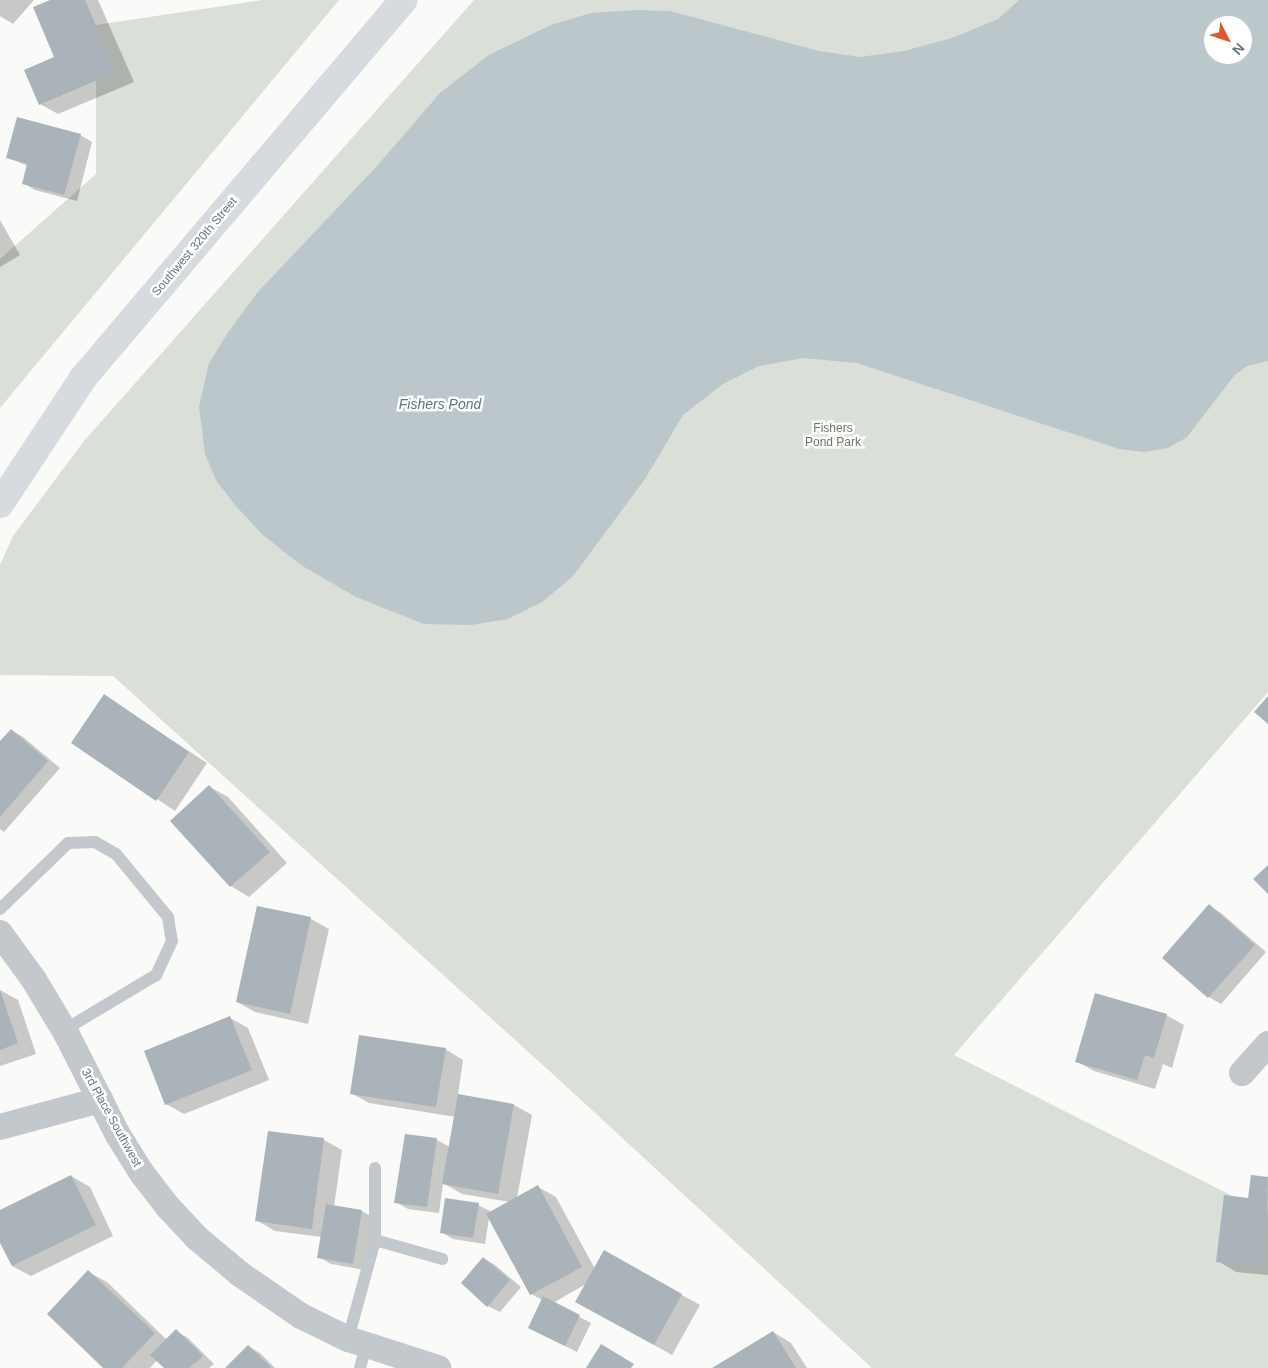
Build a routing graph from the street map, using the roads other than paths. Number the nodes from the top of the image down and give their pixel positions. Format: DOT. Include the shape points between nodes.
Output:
graph roads {
  1 [pos="404,0"];
  2 [pos="0,504"];
  3 [pos="0,909"];
  4 [pos="0,933"];
  5 [pos="64,1030"];
  6 [pos="1268,1044"];
  7 [pos="1242,1073"];
  8 [pos="100,1100"];
  9 [pos="0,1127"];
  10 [pos="375,1168"];
  11 [pos="375,1240"];
  12 [pos="442,1259"];
  13 [pos="358,1351"];
  14 [pos="438,1368"];
  1 -- 2 [label="main road, Southwest 320th Street" via="83,378"];
  3 -- 5 [label="lane" via="68,843 95,842 116,854 168,917 172,941 156,974"];
  4 -- 5 [label="street, 3rd Place Southwest"];
  5 -- 8 [label="street, 3rd Place Southwest"];
  6 -- 7 [label="street"];
  8 -- 9 [label="street"];
  8 -- 13 [label="street, 3rd Place Southwest" via="141,1172 197,1238 272,1298"];
  10 -- 11 [label="lane"];
  11 -- 12 [label="lane"];
  11 -- 13 [label="lane"];
  13 -- 14 [label="street, 3rd Place Southwest"];
}
